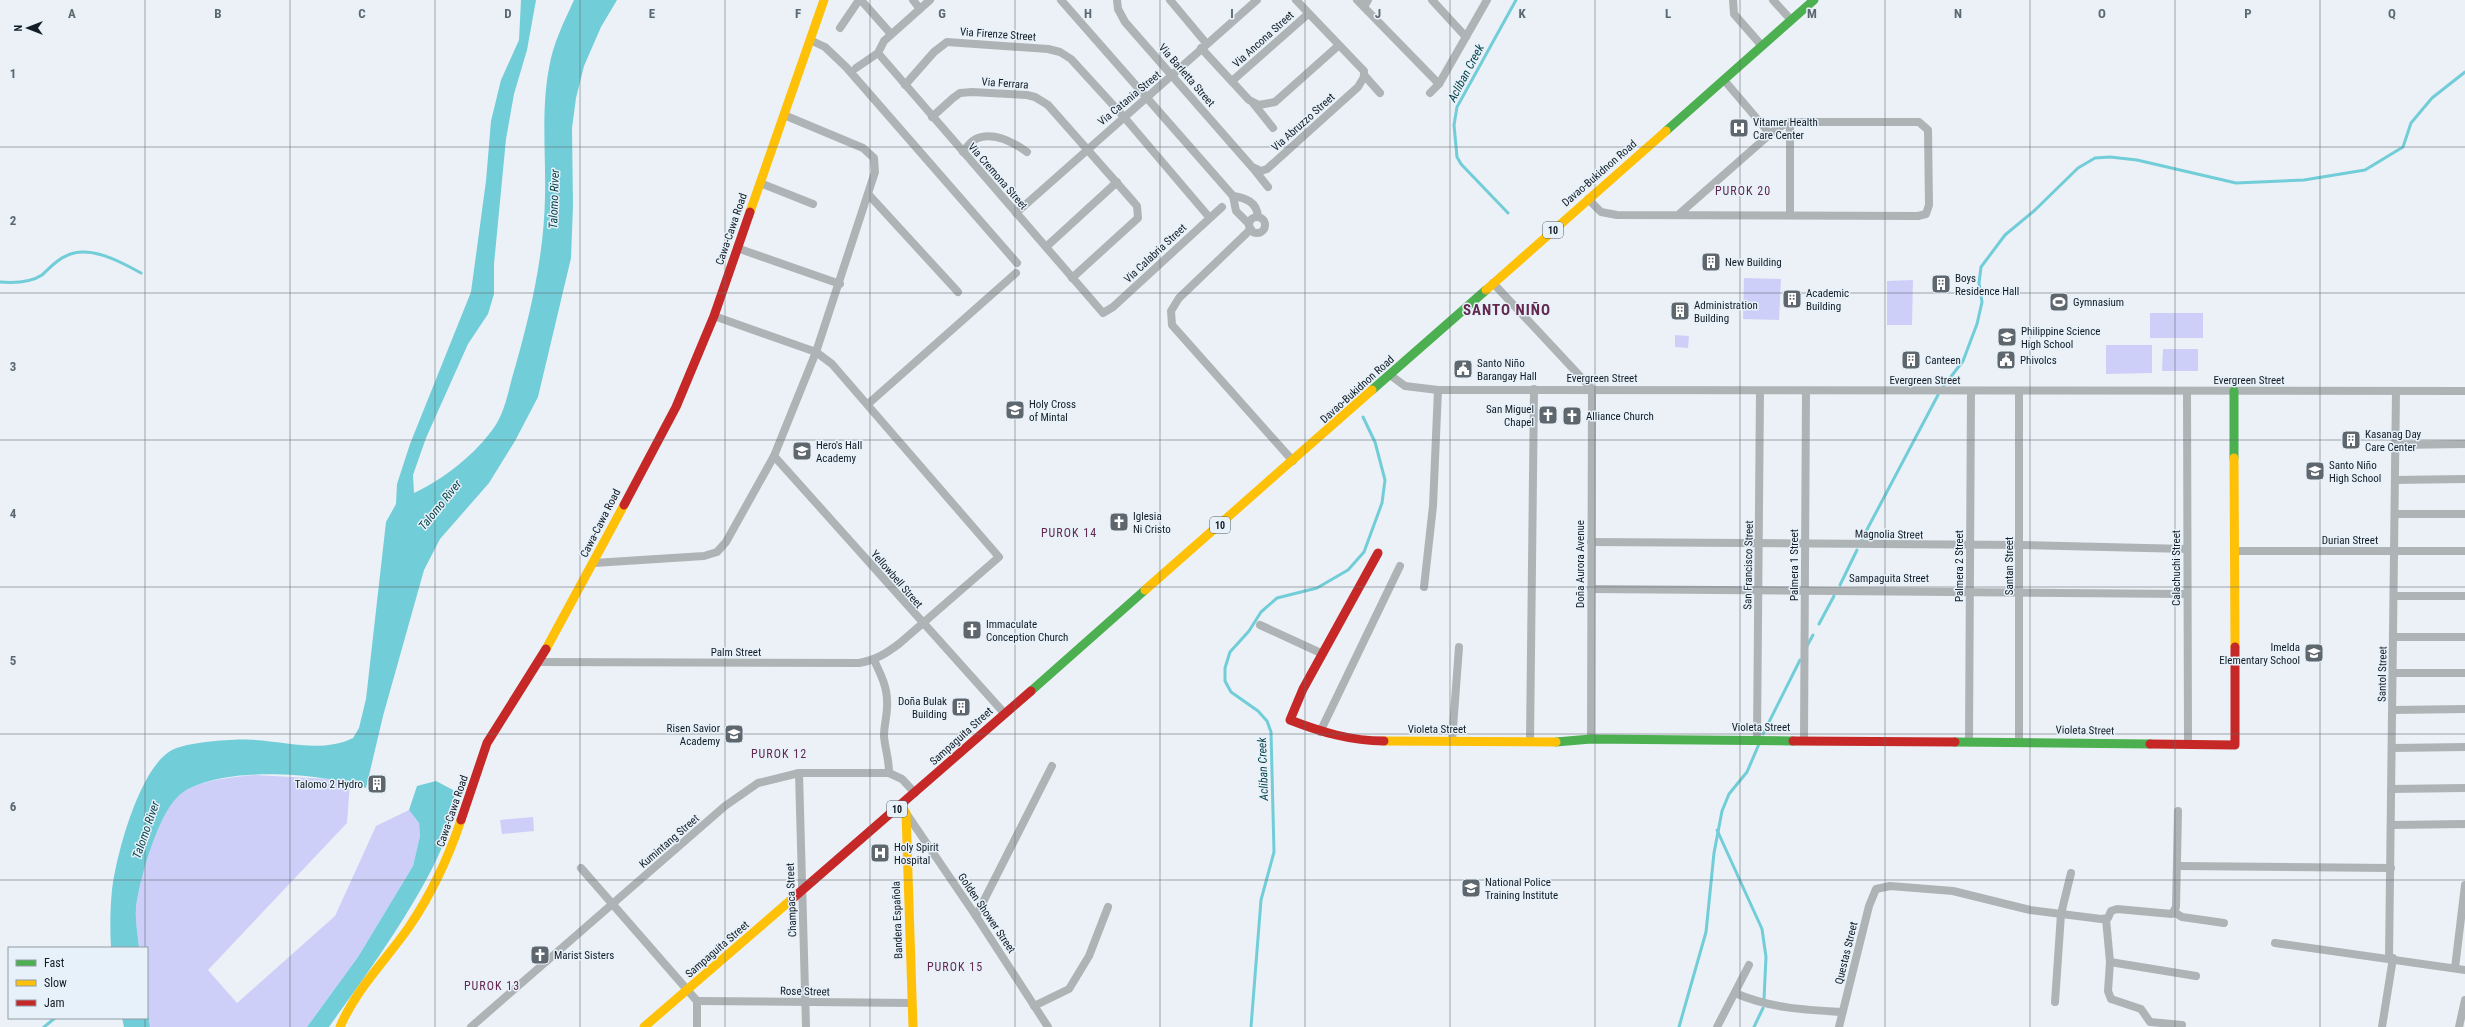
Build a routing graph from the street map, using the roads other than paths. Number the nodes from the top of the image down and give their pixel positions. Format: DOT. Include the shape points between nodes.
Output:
graph roads {
  1 [pos="824,0"];
  2 [pos="860,0"];
  3 [pos="912,0"];
  4 [pos="930,0"];
  5 [pos="1061,0"];
  6 [pos="1117,0"];
  7 [pos="1170,0"];
  8 [pos="1257,0"];
  9 [pos="1296,0"];
  10 [pos="1358,0"];
  11 [pos="1432,0"];
  12 [pos="1487,0"];
  13 [pos="1740,0"];
  14 [pos="1773,0"];
  15 [pos="1814,0"];
  16 [pos="1733,3"];
  17 [pos="1366,4"];
  18 [pos="920,9"];
  19 [pos="1308,14"];
  20 [pos="1791,20"];
  21 [pos="840,28"];
  22 [pos="891,34"];
  23 [pos="1466,37"];
  24 [pos="810,40"];
  25 [pos="1204,46"];
  26 [pos="1338,46"];
  27 [pos="1762,46"];
  28 [pos="878,53"];
  29 [pos="856,68"];
  30 [pos="1364,73"];
  31 [pos="1174,75"];
  32 [pos="1724,80"];
  33 [pos="1232,81"];
  34 [pos="1439,84"];
  35 [pos="905,85"];
  36 [pos="1380,92"];
  37 [pos="1430,93"];
  38 [pos="1146,99"];
  39 [pos="1253,103"];
  40 [pos="784,115"];
  41 [pos="932,117"];
  42 [pos="1124,117"];
  43 [pos="1790,122"];
  44 [pos="1273,128"];
  45 [pos="1770,134"];
  46 [pos="1088,148"];
  47 [pos="963,152"];
  48 [pos="1028,152"];
  49 [pos="1250,164"];
  50 [pos="1117,182"];
  51 [pos="760,184"];
  52 [pos="1268,187"];
  53 [pos="868,195"];
  54 [pos="1233,196"];
  55 [pos="1588,199"];
  56 [pos="813,204"];
  57 [pos="1222,207"];
  58 [pos="1016,213"];
  59 [pos="1678,215"];
  60 [pos="1790,215"];
  61 [pos="1209,217"];
  62 [pos="1258,217"];
  63 [pos="1250,227"];
  64 [pos="1046,247"];
  65 [pos="737,248"];
  66 [pos="1017,263"];
  67 [pos="1016,274"];
  68 [pos="1072,278"];
  69 [pos="1494,283"];
  70 [pos="840,284"];
  71 [pos="958,292"];
  72 [pos="1103,313"];
  73 [pos="714,316"];
  74 [pos="816,352"];
  75 [pos="1390,375"];
  76 [pos="1534,389"];
  77 [pos="1592,389"];
  78 [pos="1438,390"];
  79 [pos="1760,391"];
  80 [pos="1806,391"];
  81 [pos="1971,391"];
  82 [pos="2019,391"];
  83 [pos="2187,391"];
  84 [pos="2234,391"];
  85 [pos="2396,391"];
  86 [pos="2465,391"];
  87 [pos="868,404"];
  88 [pos="2465,444"];
  89 [pos="2396,445"];
  90 [pos="774,456"];
  91 [pos="1293,462"];
  92 [pos="2465,479"];
  93 [pos="2395,480"];
  94 [pos="2395,514"];
  95 [pos="2465,514"];
  96 [pos="1591,542"];
  97 [pos="1759,544"];
  98 [pos="1805,544"];
  99 [pos="1970,545"];
  100 [pos="2020,545"];
  101 [pos="2187,549"];
  102 [pos="2235,551"];
  103 [pos="2394,551"];
  104 [pos="2465,551"];
  105 [pos="1378,553"];
  106 [pos="594,563"];
  107 [pos="1400,566"];
  108 [pos="1424,587"];
  109 [pos="1591,589"];
  110 [pos="1759,589"];
  111 [pos="1805,590"];
  112 [pos="1970,591"];
  113 [pos="2020,591"];
  114 [pos="2187,594"];
  115 [pos="2394,596"];
  116 [pos="2465,596"];
  117 [pos="921,623"];
  118 [pos="1260,625"];
  119 [pos="2393,637"];
  120 [pos="2465,637"];
  121 [pos="1459,647"];
  122 [pos="1323,654"];
  123 [pos="874,660"];
  124 [pos="538,662"];
  125 [pos="2393,673"];
  126 [pos="2465,673"];
  127 [pos="2465,709"];
  128 [pos="2393,710"];
  129 [pos="1004,714"];
  130 [pos="1320,732"];
  131 [pos="1591,739"];
  132 [pos="1757,739"];
  133 [pos="1804,739"];
  134 [pos="1452,741"];
  135 [pos="1530,741"];
  136 [pos="1969,741"];
  137 [pos="2019,741"];
  138 [pos="2188,744"];
  139 [pos="2465,747"];
  140 [pos="2392,748"];
  141 [pos="1052,766"];
  142 [pos="799,773"];
  143 [pos="889,773"];
  144 [pos="2465,788"];
  145 [pos="2392,789"];
  146 [pos="915,793"];
  147 [pos="903,809"];
  148 [pos="2178,811"];
  149 [pos="2465,824"];
  150 [pos="2391,825"];
  151 [pos="2178,866"];
  152 [pos="581,868"];
  153 [pos="2391,868"];
  154 [pos="2071,873"];
  155 [pos="2465,885"];
  156 [pos="802,891"];
  157 [pos="613,905"];
  158 [pos="1108,907"];
  159 [pos="2174,912"];
  160 [pos="2061,914"];
  161 [pos="976,916"];
  162 [pos="2106,919"];
  163 [pos="2224,923"];
  164 [pos="2275,943"];
  165 [pos="2391,958"];
  166 [pos="2110,962"];
  167 [pos="1749,965"];
  168 [pos="2456,968"];
  169 [pos="2465,970"];
  170 [pos="2196,976"];
  171 [pos="688,990"];
  172 [pos="1734,992"];
  173 [pos="2465,1000"];
  174 [pos="697,1001"];
  175 [pos="805,1002"];
  176 [pos="2056,1002"];
  177 [pos="912,1003"];
  178 [pos="1034,1006"];
  179 [pos="1842,1012"];
  180 [pos="2182,1025"];
  181 [pos="340,1027"];
  182 [pos="471,1027"];
  183 [pos="644,1027"];
  184 [pos="697,1027"];
  185 [pos="806,1027"];
  186 [pos="913,1027"];
  187 [pos="1048,1027"];
  188 [pos="1717,1027"];
  189 [pos="1839,1027"];
  190 [pos="2382,1027"];
  191 [pos="2459,1027"];
  1 -- 24 [label="main road, Cawa-Cawa Road"];
  2 -- 21 [label="street"];
  2 -- 22 [label="street"];
  3 -- 18 [label="street"];
  4 -- 18 [label="street"];
  5 -- 38 [label="street"];
  6 -- 31 [label="street, Via Barletta Street" via="1118,9 1125,22"];
  7 -- 25 [label="street"];
  8 -- 25 [label="street, Via Catania Street"];
  9 -- 19 [label="street"];
  10 -- 17 [label="street"];
  11 -- 23 [label="street"];
  12 -- 23 [label="street"];
  13 -- 16 [label="street"];
  14 -- 20 [label="street"];
  15 -- 20 [label="main road, Davao-Bukidnon Road / 10"];
  16 -- 27 [label="street" via="1737,18"];
  17 -- 34 [label="street"];
  18 -- 22 [label="street"];
  19 -- 26 [label="street"];
  19 -- 33 [label="street, Via Ancona Street"];
  20 -- 27 [label="main road, Davao-Bukidnon Road / 10"];
  22 -- 28 [label="street" via="880,45"];
  23 -- 34 [label="street"];
  24 -- 40 [label="main road, Cawa-Cawa Road"];
  24 -- 66 [label="street" via="824,47 846,67"];
  25 -- 31 [label="street, Via Catania Street"];
  25 -- 33 [label="street"];
  26 -- 30 [label="street"];
  26 -- 39 [label="street" via="1275,102"];
  27 -- 32 [label="main road, Davao-Bukidnon Road / 10"];
  28 -- 29 [label="street"];
  28 -- 35 [label="street, Via Cremona Street"];
  30 -- 36 [label="street"];
  30 -- 49 [label="street, Via Abruzzo Street" via="1358,87 1267,169 1262,171"];
  31 -- 38 [label="street, Via Catania Street"];
  31 -- 49 [label="street, Via Barletta Street"];
  32 -- 45 [label="street"];
  32 -- 55 [label="main road, Davao-Bukidnon Road / 10"];
  33 -- 39 [label="street"];
  34 -- 37 [label="street"];
  35 -- 41 [label="street, Via Cremona Street"];
  35 -- 42 [label="street, Via Firenze Street" via="934,52 947,42 1048,49 1060,52 1071,59"];
  38 -- 42 [label="street, Via Catania Street"];
  38 -- 54 [label="street"];
  39 -- 44 [label="street"];
  40 -- 51 [label="main road, Cawa-Cawa Road"];
  40 -- 53 [label="street" via="869,152 875,165"];
  41 -- 46 [label="street, Via Ferrara" via="960,94 972,92 1027,95 1048,105"];
  41 -- 47 [label="street, Via Cremona Street"];
  42 -- 46 [label="street, Via Catania Street"];
  42 -- 61 [label="street"];
  43 -- 45 [label="street"];
  43 -- 60 [label="street"];
  43 -- 60 [label="street" via="1923,124 1928,134 1929,205 1926,214 1918,216"];
  45 -- 59 [label="street"];
  46 -- 50 [label="street, Via Ferrara"];
  46 -- 58 [label="street, Via Catania Street"];
  47 -- 48 [label="street" via="974,140 990,137 1010,140"];
  47 -- 58 [label="street, Via Cremona Street"];
  49 -- 52 [label="street, Via Barletta Street"];
  50 -- 64 [label="street"];
  50 -- 68 [label="street, Via Ferrara" via="1137,206 1138,218"];
  51 -- 56 [label="street"];
  51 -- 65 [label="main road, Cawa-Cawa Road"];
  53 -- 70 [label="street"];
  53 -- 71 [label="street"];
  54 -- 62 [label="street" via="1252,203"];
  54 -- 63 [label="street" via="1236,211"];
  55 -- 59 [label="street" via="1601,212 1608,214"];
  55 -- 69 [label="main road, Davao-Bukidnon Road / 10"];
  57 -- 61 [label="street, Via Calabria Street"];
  58 -- 64 [label="street, Via Cremona Street"];
  59 -- 60 [label="street"];
  61 -- 72 [label="street, Via Calabria Street" via="1113,307"];
  62 -- 63 [label="street" via="1253,218"];
  62 -- 63 [label="street" via="1263,219 1265,227 1258,232"];
  63 -- 91 [label="street" via="1179,298 1171,311 1172,325"];
  64 -- 68 [label="street, Via Cremona Street"];
  65 -- 70 [label="street"];
  65 -- 73 [label="main road, Cawa-Cawa Road"];
  67 -- 87 [label="street"];
  68 -- 72 [label="street, Via Cremona Street"];
  69 -- 75 [label="main road, Davao-Bukidnon Road / 10"];
  69 -- 77 [label="street"];
  70 -- 74 [label="street"];
  73 -- 74 [label="street"];
  73 -- 106 [label="main road, Cawa-Cawa Road" via="676,407"];
  74 -- 87 [label="street" via="832,364"];
  74 -- 90 [label="street"];
  75 -- 78 [label="street, Evergreen Street" via="1405,386"];
  75 -- 91 [label="main road, Davao-Bukidnon Road / 10"];
  76 -- 77 [label="street, Evergreen Street"];
  76 -- 78 [label="street, Evergreen Street"];
  76 -- 135 [label="street"];
  77 -- 79 [label="street, Evergreen Street"];
  77 -- 96 [label="street, Doña Aurora Avenue"];
  78 -- 108 [label="street" via="1433,506"];
  79 -- 80 [label="street, Evergreen Street"];
  79 -- 97 [label="street, San Francisco Street"];
  80 -- 81 [label="street, Evergreen Street"];
  80 -- 98 [label="street, Palmera 1 Street"];
  81 -- 82 [label="street, Evergreen Street"];
  81 -- 99 [label="street, Palmera 2 Street"];
  82 -- 83 [label="street, Evergreen Street"];
  82 -- 100 [label="street, Santan Street"];
  83 -- 84 [label="street, Evergreen Street"];
  83 -- 101 [label="street, Calachuchi Street"];
  84 -- 85 [label="street, Evergreen Street"];
  84 -- 102 [label="main road"];
  85 -- 86 [label="street, Evergreen Street"];
  85 -- 89 [label="street, Santol Street"];
  87 -- 117 [label="street, Palm Street" via="999,556"];
  88 -- 89 [label="street"];
  89 -- 93 [label="street, Santol Street"];
  90 -- 106 [label="street" via="726,542 717,552 704,556"];
  90 -- 117 [label="street, Yellowbell Street"];
  91 -- 129 [label="main road, Sampaguita Street / 10"];
  92 -- 93 [label="street"];
  93 -- 94 [label="street, Santol Street"];
  94 -- 95 [label="street"];
  94 -- 103 [label="street, Santol Street"];
  96 -- 97 [label="street, Magnolia Street"];
  96 -- 109 [label="street, Doña Aurora Avenue"];
  97 -- 98 [label="street, Magnolia Street"];
  97 -- 110 [label="street, San Francisco Street"];
  98 -- 99 [label="street, Magnolia Street"];
  98 -- 111 [label="street, Palmera 1 Street"];
  99 -- 100 [label="street, Magnolia Street"];
  99 -- 112 [label="street, Palmera 2 Street"];
  100 -- 101 [label="street, Magnolia Street"];
  100 -- 113 [label="street, Santan Street"];
  101 -- 114 [label="street, Calachuchi Street"];
  102 -- 103 [label="street, Durian Street"];
  102 -- 138 [label="main road, Violeta Street" via="2235,744"];
  103 -- 104 [label="street, Durian Street"];
  103 -- 115 [label="street, Santol Street"];
  105 -- 122 [label="main road"];
  106 -- 124 [label="main road, Cawa-Cawa Road"];
  107 -- 130 [label="street"];
  109 -- 110 [label="street, Sampaguita Street"];
  109 -- 131 [label="street, Doña Aurora Avenue"];
  110 -- 111 [label="street, Sampaguita Street"];
  110 -- 132 [label="street, San Francisco Street"];
  111 -- 112 [label="street, Sampaguita Street"];
  111 -- 133 [label="street, Palmera 1 Street"];
  112 -- 113 [label="street, Sampaguita Street"];
  112 -- 136 [label="street, Palmera 2 Street"];
  113 -- 114 [label="street, Sampaguita Street"];
  113 -- 137 [label="street, Santan Street"];
  114 -- 138 [label="street, Calachuchi Street"];
  115 -- 116 [label="street"];
  115 -- 119 [label="street, Santol Street"];
  117 -- 123 [label="street, Palm Street" via="900,643"];
  117 -- 129 [label="street, Yellowbell Street"];
  118 -- 122 [label="street"];
  119 -- 120 [label="street"];
  119 -- 125 [label="street, Santol Street"];
  121 -- 134 [label="street"];
  122 -- 130 [label="main road, Violeta Street" via="1290,720"];
  123 -- 124 [label="street, Palm Street" via="859,663"];
  123 -- 143 [label="street" via="888,702 884,729 890,757"];
  124 -- 181 [label="main road, Cawa-Cawa Road" via="487,743 450,854 437,882 409,927 348,1008"];
  125 -- 126 [label="street"];
  125 -- 128 [label="street, Santol Street"];
  127 -- 128 [label="street"];
  128 -- 140 [label="street, Santol Street"];
  129 -- 146 [label="main road, Sampaguita Street / 10"];
  130 -- 134 [label="main road, Violeta Street" via="1366,741"];
  131 -- 132 [label="main road, Violeta Street"];
  131 -- 135 [label="main road, Violeta Street" via="1571,742"];
  132 -- 133 [label="main road, Violeta Street"];
  133 -- 136 [label="main road, Violeta Street"];
  134 -- 135 [label="main road, Violeta Street"];
  136 -- 137 [label="main road, Violeta Street"];
  137 -- 138 [label="main road, Violeta Street"];
  139 -- 140 [label="street"];
  140 -- 145 [label="street, Santol Street"];
  141 -- 161 [label="street"];
  142 -- 143 [label="street, Kumintang Street"];
  142 -- 156 [label="street, Champaca Street"];
  142 -- 157 [label="street, Kumintang Street" via="772,778 745,790"];
  143 -- 146 [label="street" via="902,779"];
  144 -- 145 [label="street"];
  145 -- 150 [label="street, Santol Street"];
  146 -- 147 [label="main road, Sampaguita Street / 10"];
  147 -- 156 [label="main road, Sampaguita Street / 10"];
  147 -- 161 [label="street, Golden Shower Street"];
  147 -- 177 [label="main road, Bandera Española"];
  148 -- 151 [label="street"];
  149 -- 150 [label="street"];
  150 -- 153 [label="street, Santol Street"];
  151 -- 153 [label="street"];
  151 -- 159 [label="street"];
  152 -- 157 [label="street"];
  153 -- 165 [label="street, Santol Street"];
  154 -- 160 [label="street"];
  155 -- 168 [label="street"];
  156 -- 171 [label="main road, Sampaguita Street / 10"];
  156 -- 175 [label="street, Champaca Street"];
  157 -- 171 [label="street"];
  157 -- 182 [label="street, Kumintang Street"];
  158 -- 178 [label="street" via="1088,956 1069,989"];
  159 -- 162 [label="street" via="2164,914 2118,909 2111,911"];
  159 -- 163 [label="street" via="2182,917"];
  160 -- 162 [label="street"];
  160 -- 176 [label="street"];
  160 -- 179 [label="street, Questas Street" via="2030,910 1953,891 1879,887 1870,902"];
  161 -- 178 [label="street, Golden Shower Street"];
  162 -- 166 [label="street"];
  164 -- 165 [label="street"];
  165 -- 168 [label="street"];
  165 -- 190 [label="street, Santol Street"];
  166 -- 170 [label="street"];
  166 -- 180 [label="street" via="2109,994 2114,1001 2141,1009 2150,1022"];
  167 -- 172 [label="street"];
  168 -- 169 [label="street"];
  171 -- 174 [label="street"];
  171 -- 183 [label="main road, Sampaguita Street / 10"];
  172 -- 179 [label="street" via="1791,1009"];
  172 -- 188 [label="street"];
  173 -- 191 [label="street"];
  174 -- 175 [label="street, Rose Street"];
  174 -- 184 [label="street"];
  175 -- 177 [label="street, Rose Street"];
  175 -- 185 [label="street, Champaca Street"];
  177 -- 186 [label="main road, Bandera Española"];
  178 -- 187 [label="street, Golden Shower Street"];
  179 -- 189 [label="street, Questas Street"];
}
